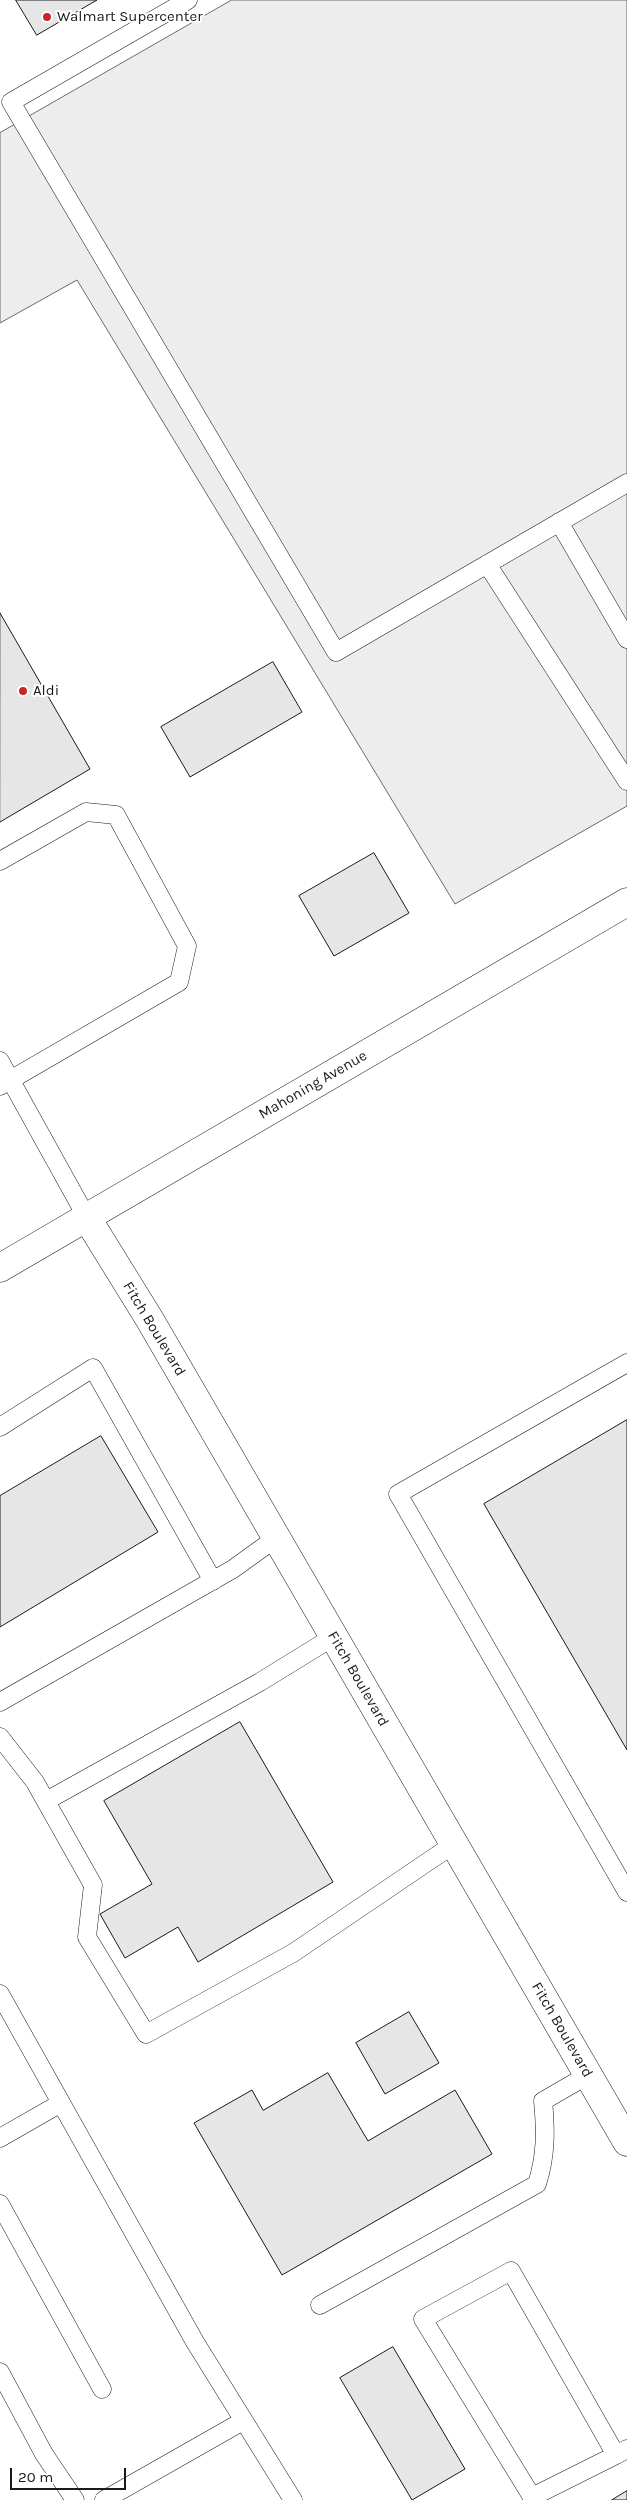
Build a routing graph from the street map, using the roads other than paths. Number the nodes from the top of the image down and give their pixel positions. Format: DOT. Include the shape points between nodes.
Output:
graph roads {
  1 [pos="188,0"];
  2 [pos="6,105"];
  3 [pos="627,483"];
  4 [pos="559,522"];
  5 [pos="487,564"];
  6 [pos="627,639"];
  7 [pos="627,781"];
  8 [pos="0,861"];
  9 [pos="627,902"];
  10 [pos="0,1061"];
  11 [pos="5,1083"];
  12 [pos="87,1218"];
  13 [pos="0,1268"];
  14 [pos="627,1363"];
  15 [pos="0,1427"];
  16 [pos="276,1538"];
  17 [pos="213,1581"];
  18 [pos="333,1637"];
  19 [pos="0,1702"];
  20 [pos="0,1737"];
  21 [pos="46,1801"];
  22 [pos="454,1844"];
  23 [pos="627,1892"];
  24 [pos="0,1994"];
  25 [pos="588,2075"];
  26 [pos="61,2103"];
  27 [pos="0,2138"];
  28 [pos="627,2142"];
  29 [pos="1,2209"];
  30 [pos="320,2305"];
  31 [pos="0,2372"];
  32 [pos="102,2389"];
  33 [pos="243,2420"];
  34 [pos="621,2452"];
  35 [pos="74,2500"];
  36 [pos="104,2500"];
  37 [pos="293,2500"];
  1 -- 2 [label="lane"];
  2 -- 5 [label="lane" via="336,652"];
  3 -- 4 [label="lane"];
  4 -- 5 [label="lane"];
  4 -- 6 [label="lane"];
  5 -- 7 [label="lane"];
  8 -- 11 [label="lane" via="86,812 116,815 187,946 179,982"];
  9 -- 12 [label="street, Mahoning Avenue"];
  10 -- 11 [label="lane"];
  11 -- 12 [label="lane"];
  12 -- 13 [label="street, Mahoning Avenue"];
  12 -- 16 [label="street, Fitch Boulevard"];
  14 -- 23 [label="lane" via="398,1494"];
  15 -- 17 [label="lane" via="93,1368"];
  16 -- 17 [label="lane"];
  16 -- 18 [label="street, Fitch Boulevard"];
  17 -- 19 [label="lane"];
  18 -- 21 [label="lane" via="260,1682"];
  18 -- 22 [label="street, Fitch Boulevard"];
  20 -- 21 [label="lane"];
  21 -- 22 [label="lane" via="93,1885 87,1937 146,2034 293,1953"];
  22 -- 25 [label="street, Fitch Boulevard"];
  24 -- 26 [label="lane"];
  25 -- 28 [label="street, Fitch Boulevard"];
  25 -- 30 [label="lane" via="543,2101 546,2140 544,2164 537,2184"];
  26 -- 27 [label="lane"];
  26 -- 33 [label="lane" via="195,2342"];
  29 -- 32 [label="lane"];
  31 -- 35 [label="lane" via="44,2454"];
  33 -- 36 [label="lane"];
  33 -- 37 [label="lane"];
  34 -- 34 [label="lane" via="532,2497 423,2319 511,2271"];
}
